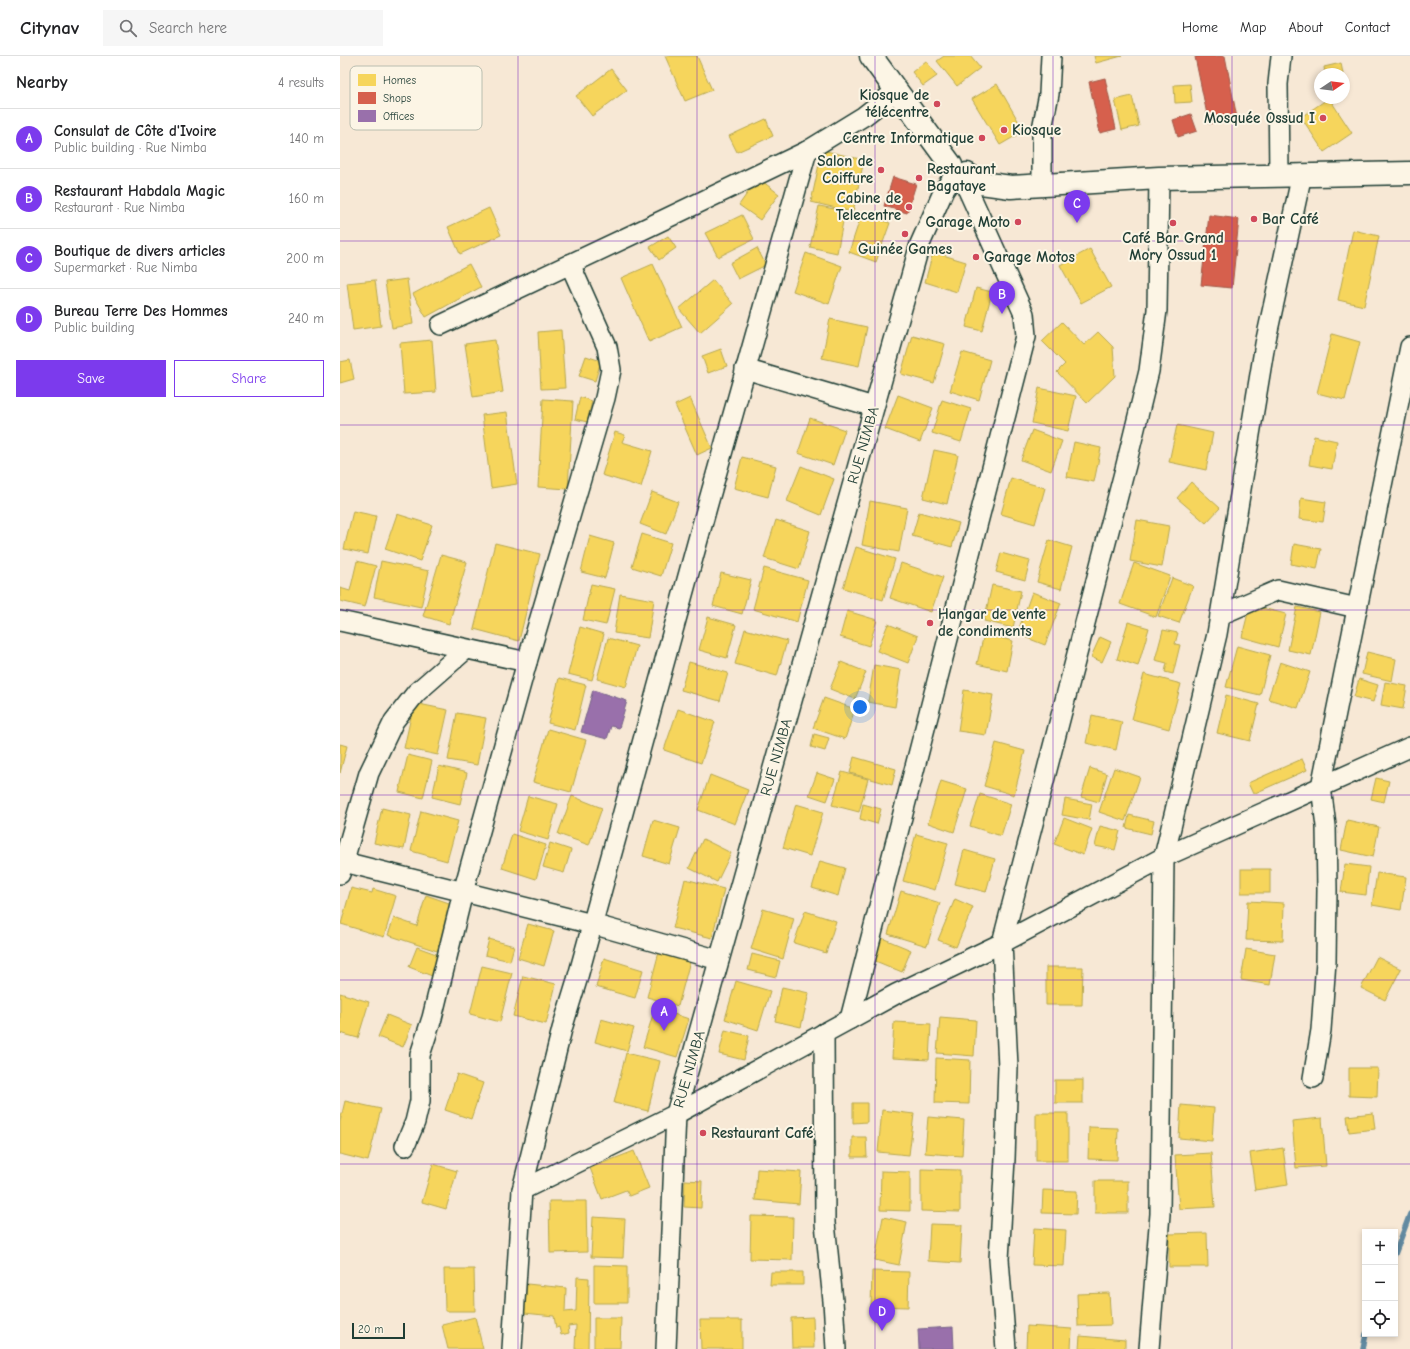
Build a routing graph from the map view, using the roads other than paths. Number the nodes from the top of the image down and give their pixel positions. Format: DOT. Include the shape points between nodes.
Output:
graph roads {
  1 [pos="871,56"];
  2 [pos="1051,56"];
  3 [pos="1281,56"];
  4 [pos="896,91"];
  5 [pos="807,151"];
  6 [pos="1410,173"];
  7 [pos="958,174"];
  8 [pos="1302,174"];
  9 [pos="1280,175"];
  10 [pos="1159,178"];
  11 [pos="1042,185"];
  12 [pos="570,264"];
  13 [pos="441,325"];
  14 [pos="1410,347"];
  15 [pos="746,369"];
  16 [pos="874,407"];
  17 [pos="1357,608"];
  18 [pos="1220,614"];
  19 [pos="340,621"];
  20 [pos="464,650"];
  21 [pos="527,662"];
  22 [pos="1410,747"];
  23 [pos="1321,787"];
  24 [pos="1164,857"];
  25 [pos="341,866"];
  26 [pos="463,892"];
  27 [pos="592,924"];
  28 [pos="1002,943"];
  29 [pos="719,960"];
  30 [pos="850,1019"];
  31 [pos="824,1033"];
  32 [pos="1314,1078"];
  33 [pos="676,1114"];
  34 [pos="405,1146"];
  35 [pos="522,1190"];
  36 [pos="512,1349"];
  37 [pos="666,1349"];
  38 [pos="836,1349"];
  39 [pos="1006,1349"];
  40 [pos="1149,1349"];
  1 -- 4 [label="street"];
  2 -- 11 [label="street" via="1049,94 1042,129"];
  3 -- 9 [label="street" via="1278,84"];
  4 -- 5 [label="street" via="864,116"];
  4 -- 7 [label="street"];
  5 -- 12 [label="street"];
  5 -- 15 [label="street"];
  6 -- 8 [label="street"];
  7 -- 11 [label="street" via="981,183 1010,187"];
  7 -- 16 [label="street, RUE NIMBA" via="944,190 920,244"];
  7 -- 30 [label="street" via="1024,314 1026,336"];
  8 -- 9 [label="street"];
  8 -- 18 [label="street" via="1265,344"];
  9 -- 10 [label="street"];
  10 -- 11 [label="street"];
  10 -- 28 [label="street" via="1157,310 1148,371"];
  12 -- 13 [label="street"];
  12 -- 21 [label="street" via="607,347 611,370"];
  14 -- 17 [label="street"];
  15 -- 16 [label="street"];
  15 -- 27 [label="street"];
  16 -- 29 [label="street, RUE NIMBA"];
  17 -- 18 [label="street" via="1278,590"];
  17 -- 23 [label="street"];
  18 -- 24 [label="street"];
  19 -- 20 [label="street"];
  20 -- 21 [label="street"];
  20 -- 25 [label="street" via="416,693 394,721 369,773"];
  21 -- 26 [label="street"];
  22 -- 23 [label="street"];
  23 -- 24 [label="street"];
  23 -- 32 [label="street" via="1326,826 1326,961 1322,1030"];
  24 -- 28 [label="street"];
  24 -- 40 [label="street" via="1160,1214"];
  25 -- 26 [label="street"];
  26 -- 27 [label="street"];
  26 -- 34 [label="street" via="432,1018 420,1055 420,1101"];
  27 -- 29 [label="street"];
  27 -- 35 [label="street" via="562,1028"];
  28 -- 30 [label="street"];
  28 -- 39 [label="street" via="1008,1067 999,1259"];
  29 -- 33 [label="street, RUE NIMBA"];
  30 -- 31 [label="street"];
  31 -- 33 [label="street"];
  31 -- 38 [label="street" via="825,1223 834,1301"];
  33 -- 35 [label="street"];
  33 -- 37 [label="street, RUE NIMBA"];
  35 -- 36 [label="street"];
}
